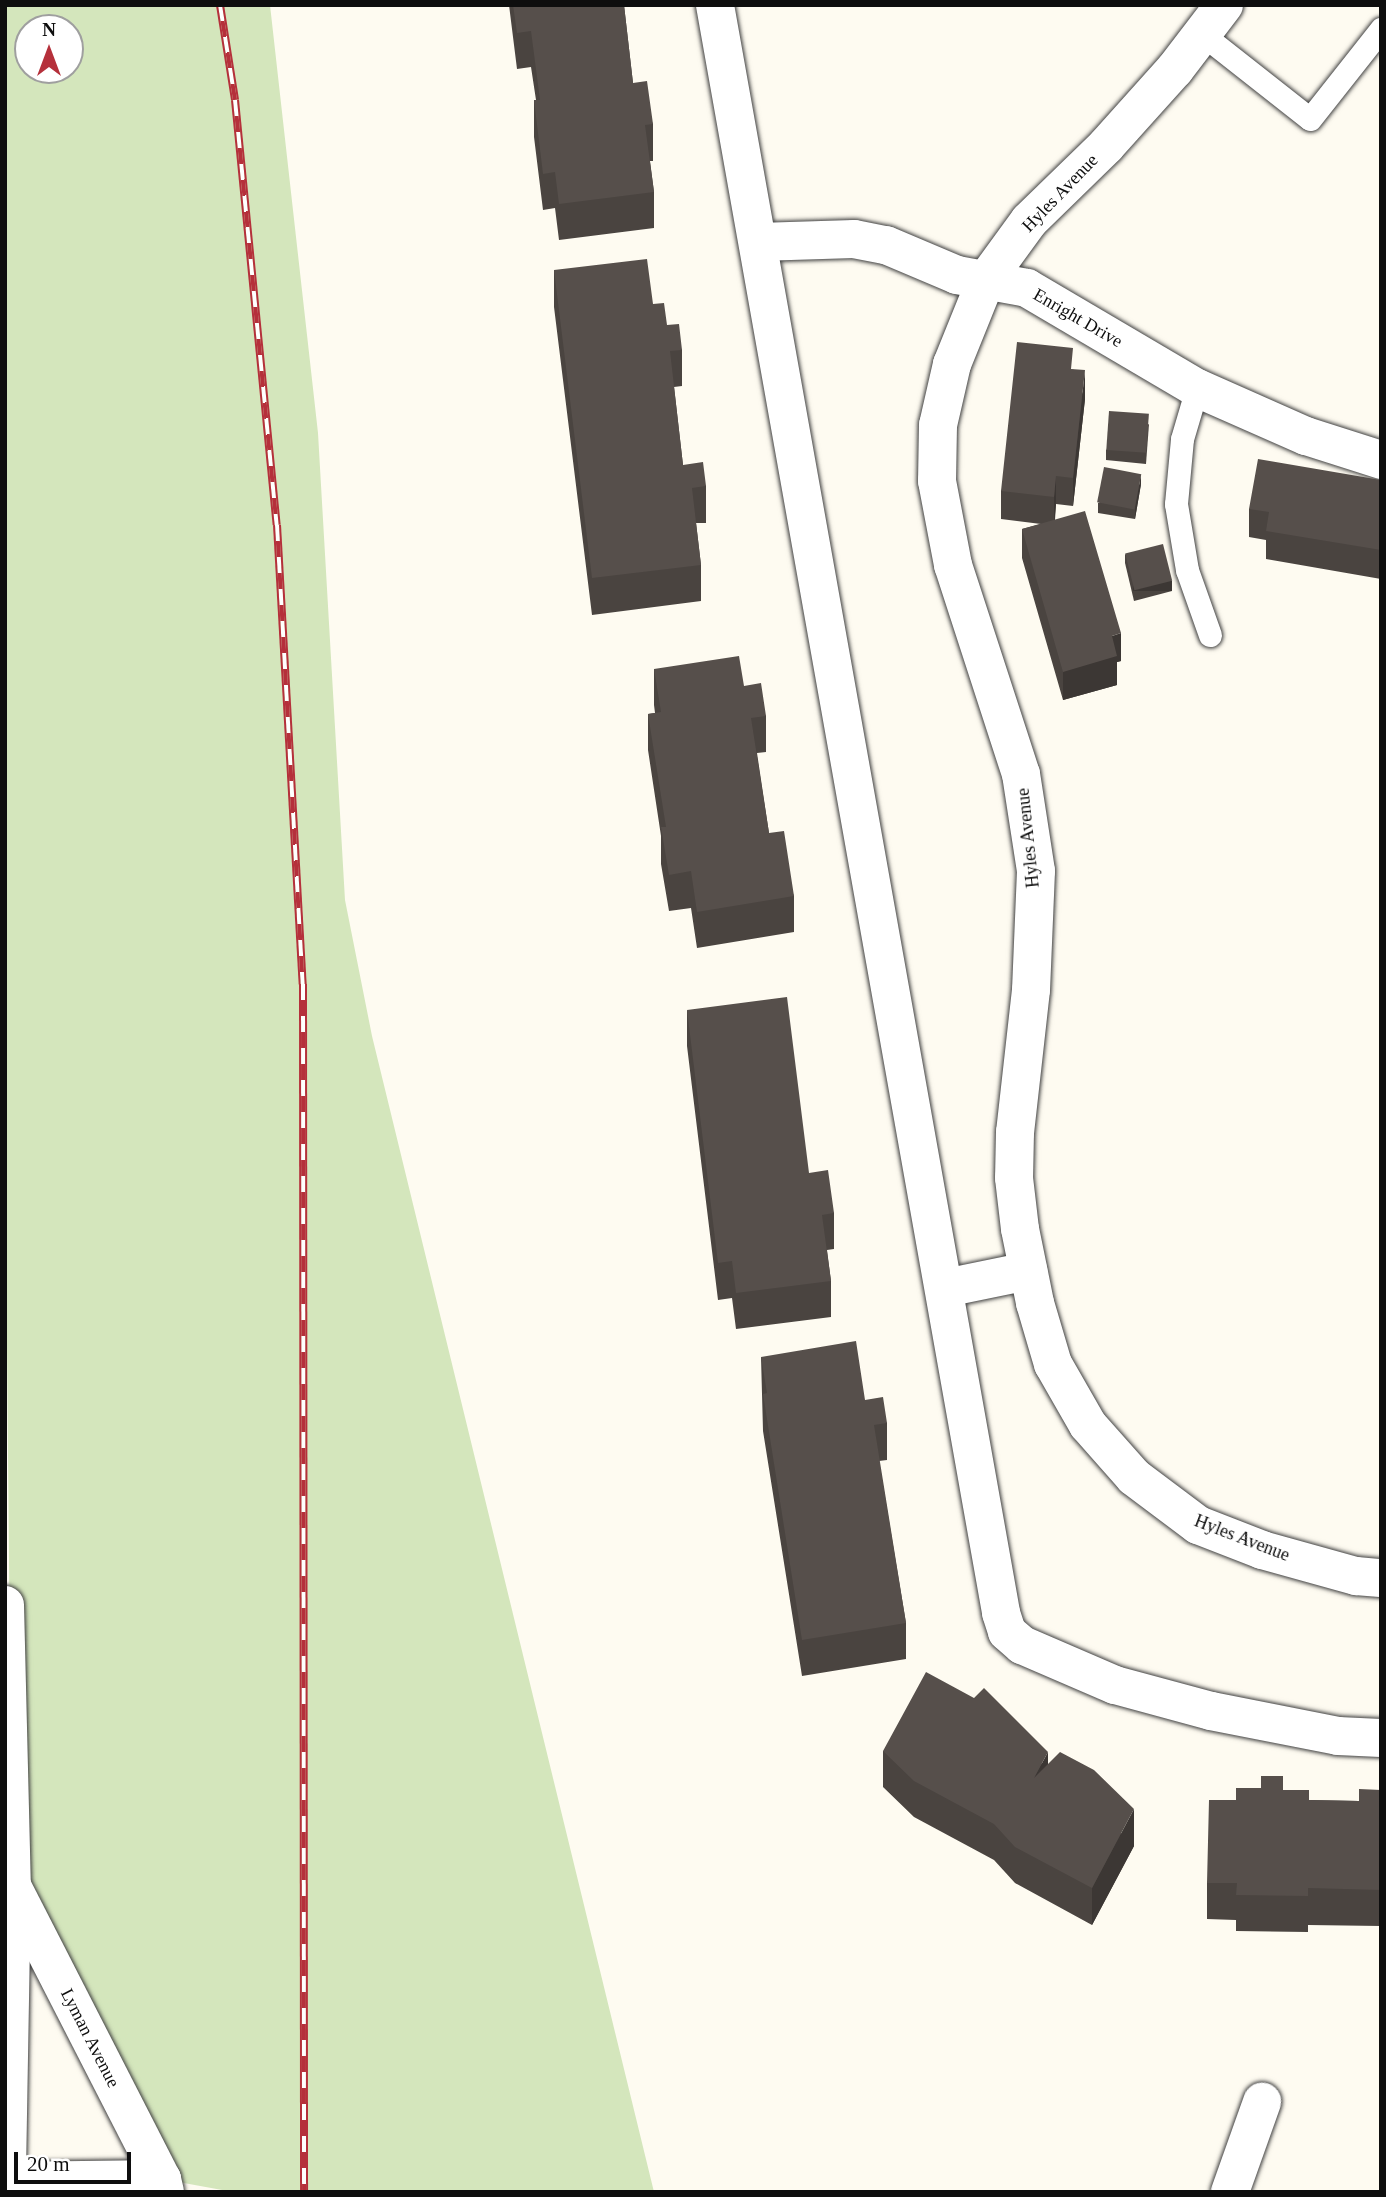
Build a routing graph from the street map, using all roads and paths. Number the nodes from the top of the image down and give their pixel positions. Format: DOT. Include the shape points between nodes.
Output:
graph roads {
  1 [pos="715,5"];
  2 [pos="1213,19"];
  3 [pos="1381,29"];
  4 [pos="758,242"];
  5 [pos="986,280"];
  6 [pos="1197,388"];
  7 [pos="1381,460"];
  8 [pos="1210,635"];
  9 [pos="1028,1271"];
  10 [pos="945,1289"];
  11 [pos="1381,1578"];
  12 [pos="5,1605"];
  13 [pos="1381,1738"];
  14 [pos="8,1885"];
  15 [pos="1262,2102"];
  16 [pos="6,2181"];
  17 [pos="163,2185"];
  18 [pos="1230,2192"];
  1 -- 4 [label="street"];
  2 -- 3 [label="lane" via="1310,118"];
  2 -- 5 [label="street, Hyles Avenue" via="1106,146 1029,221"];
  4 -- 5 [label="street, Enright Drive" via="854,239 886,245 957,275"];
  4 -- 10 [label="street"];
  5 -- 6 [label="street, Enright Drive" via="1027,288"];
  5 -- 9 [label="street, Hyles Avenue" via="952,364 938,425 937,481 953,565 1021,774 1036,872 1014,1178"];
  6 -- 7 [label="street, Enright Drive" via="1306,436"];
  6 -- 8 [label="lane" via="1182,439 1176,504 1188,570"];
  9 -- 10 [label="street"];
  9 -- 11 [label="street, Hyles Avenue" via="1053,1364 1088,1425 1134,1477 1198,1525 1262,1550 1356,1576"];
  10 -- 13 [label="street" via="1007,1632 1022,1645 1115,1685 1211,1711 1338,1736"];
  12 -- 14 [label="street, Lyman Avenue"];
  14 -- 16 [label="street, Lyman Avenue"];
  14 -- 17 [label="street, Lyman Avenue"];
  15 -- 18 [label="street"];
  16 -- 17 [label="street"];
}
